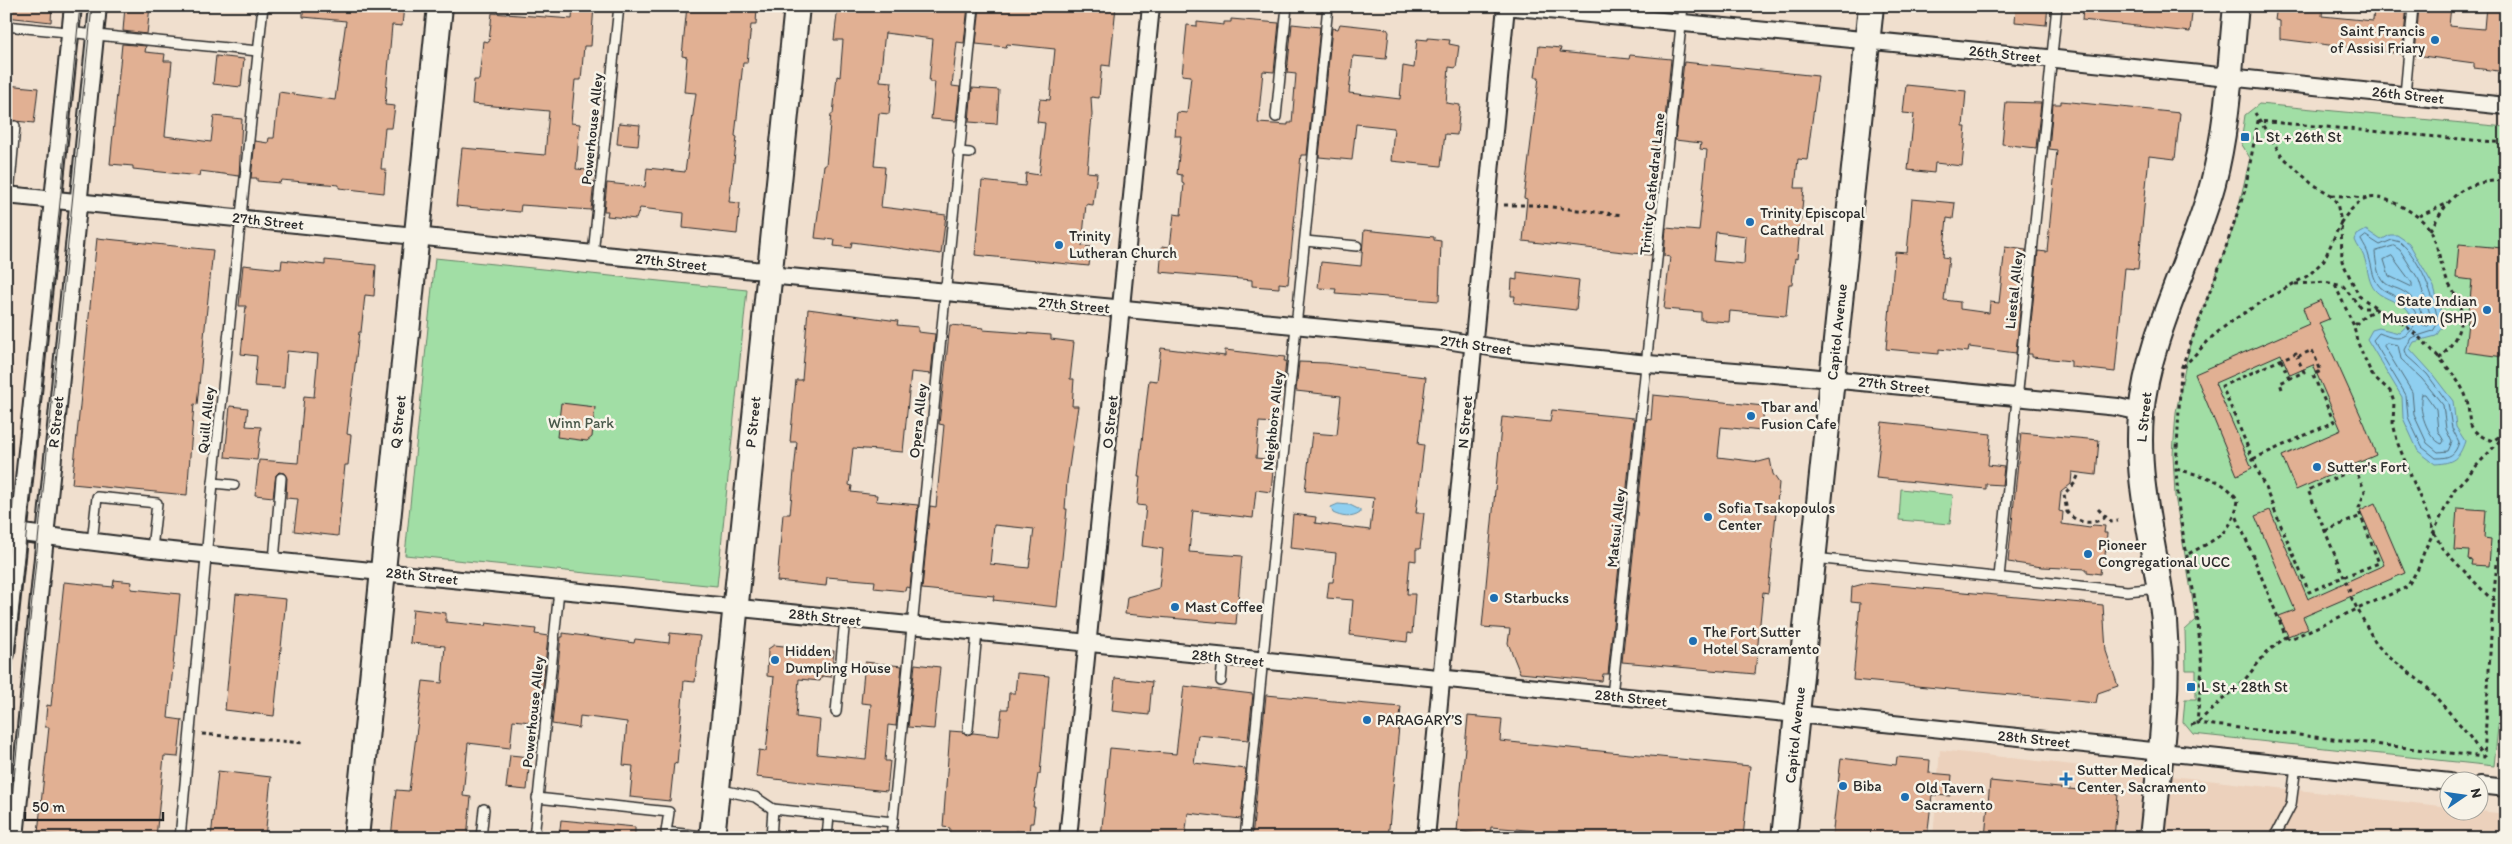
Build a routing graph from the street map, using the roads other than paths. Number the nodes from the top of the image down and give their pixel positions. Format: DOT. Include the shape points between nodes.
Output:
graph roads {
  1 [pos="73,6"];
  2 [pos="98,6"];
  3 [pos="262,6"];
  4 [pos="440,6"];
  5 [pos="619,6"];
  6 [pos="797,6"];
  7 [pos="974,6"];
  8 [pos="1151,6"];
  9 [pos="1287,6"];
  10 [pos="1328,6"];
  11 [pos="1505,6"];
  12 [pos="1683,6"];
  13 [pos="1871,6"];
  14 [pos="2057,6"];
  15 [pos="2236,6"];
  16 [pos="2413,6"];
  17 [pos="1681,23"];
  18 [pos="6,26"];
  19 [pos="70,32"];
  20 [pos="92,34"];
  21 [pos="1868,40"];
  22 [pos="258,51"];
  23 [pos="2052,59"];
  24 [pos="2228,78"];
  25 [pos="2405,95"];
  26 [pos="2506,106"];
  27 [pos="1276,116"];
  28 [pos="15,126"];
  29 [pos="958,152"];
  30 [pos="970,152"];
  31 [pos="7,195"];
  32 [pos="52,200"];
  33 [pos="78,202"];
  34 [pos="240,218"];
  35 [pos="417,236"];
  36 [pos="1306,241"];
  37 [pos="1357,246"];
  38 [pos="593,254"];
  39 [pos="768,271"];
  40 [pos="945,292"];
  41 [pos="1122,309"];
  42 [pos="1297,326"];
  43 [pos="1472,345"];
  44 [pos="1648,364"];
  45 [pos="1832,379"];
  46 [pos="2017,397"];
  47 [pos="2141,412"];
  48 [pos="281,478"];
  49 [pos="214,483"];
  50 [pos="234,485"];
  51 [pos="12,532"];
  52 [pos="44,537"];
  53 [pos="92,543"];
  54 [pos="152,549"];
  55 [pos="207,554"];
  56 [pos="1813,558"];
  57 [pos="274,561"];
  58 [pos="383,572"];
  59 [pos="1999,577"];
  60 [pos="2159,588"];
  61 [pos="559,590"];
  62 [pos="734,607"];
  63 [pos="845,618"];
  64 [pos="912,626"];
  65 [pos="978,632"];
  66 [pos="1087,643"];
  67 [pos="6,654"];
  68 [pos="1223,657"];
  69 [pos="1262,661"];
  70 [pos="1442,679"];
  71 [pos="1221,681"];
  72 [pos="1612,696"];
  73 [pos="836,712"];
  74 [pos="1797,714"];
  75 [pos="968,729"];
  76 [pos="1244,746"];
  77 [pos="1254,747"];
  78 [pos="2161,752"];
  79 [pos="2296,766"];
  80 [pos="2440,781"];
  81 [pos="2490,786"];
  82 [pos="2506,788"];
  83 [pos="717,789"];
  84 [pos="537,798"];
  85 [pos="484,809"];
  86 [pos="773,809"];
  87 [pos="829,815"];
  88 [pos="893,822"];
  89 [pos="2277,832"];
  90 [pos="666,835"];
  91 [pos="15,838"];
  92 [pos="180,838"];
  93 [pos="356,838"];
  94 [pos="482,838"];
  95 [pos="534,838"];
  96 [pos="712,838"];
  97 [pos="771,838"];
  98 [pos="827,838"];
  99 [pos="891,838"];
  100 [pos="1068,838"];
  101 [pos="1245,838"];
  102 [pos="1426,838"];
  103 [pos="1784,838"];
  104 [pos="2152,838"];
  1 -- 19 [label="street, R Street"];
  2 -- 20 [label="street, R Street"];
  3 -- 22 [label="lane, Quill Alley"];
  4 -- 35 [label="main road, Q Street"];
  5 -- 38 [label="lane, Powerhouse Alley"];
  6 -- 39 [label="main road, P Street"];
  7 -- 29 [label="lane, Opera Alley"];
  8 -- 41 [label="street, O Street"];
  9 -- 27 [label="lane"];
  10 -- 36 [label="lane, Neighbors Alley"];
  11 -- 17 [label="street, 26th Street"];
  11 -- 43 [label="street, N Street"];
  12 -- 17 [label="lane, Trinity Cathedral Lane"];
  13 -- 21 [label="main road, Capitol Avenue"];
  14 -- 23 [label="lane, Liestal Alley"];
  15 -- 24 [label="main road, L Street"];
  16 -- 25 [label="lane"];
  17 -- 21 [label="street, 26th Street"];
  17 -- 44 [label="lane, Trinity Cathedral Lane"];
  18 -- 19 [label="lane"];
  19 -- 20 [label="lane"];
  19 -- 32 [label="street, R Street"];
  20 -- 22 [label="lane"];
  20 -- 33 [label="street, R Street"];
  21 -- 23 [label="street, 26th Street"];
  21 -- 45 [label="main road, Capitol Avenue"];
  22 -- 34 [label="lane, Quill Alley"];
  23 -- 24 [label="street, 26th Street"];
  23 -- 46 [label="lane, Liestal Alley"];
  24 -- 25 [label="street, 26th Street"];
  24 -- 47 [label="main road, L Street" via="2224,122 2212,184 2162,324"];
  25 -- 26 [label="street, 26th Street"];
  28 -- 31 [label="lane"];
  29 -- 30 [label="lane"];
  29 -- 40 [label="lane, Opera Alley"];
  31 -- 32 [label="street, 27th Street"];
  32 -- 33 [label="street, 27th Street"];
  32 -- 51 [label="street, R Street"];
  33 -- 34 [label="street, 27th Street"];
  33 -- 52 [label="street, R Street"];
  34 -- 35 [label="street, 27th Street"];
  34 -- 49 [label="lane, Quill Alley"];
  35 -- 38 [label="street, 27th Street"];
  35 -- 58 [label="main road, Q Street"];
  36 -- 37 [label="lane"];
  36 -- 42 [label="lane, Neighbors Alley"];
  38 -- 39 [label="street, 27th Street"];
  39 -- 40 [label="street, 27th Street" via="779,276"];
  39 -- 62 [label="main road, P Street"];
  40 -- 41 [label="street, 27th Street"];
  40 -- 64 [label="lane, Opera Alley"];
  41 -- 42 [label="street, 27th Street"];
  41 -- 66 [label="street, O Street"];
  42 -- 43 [label="street, 27th Street" via="1440,339"];
  42 -- 69 [label="lane, Neighbors Alley"];
  43 -- 44 [label="street, 27th Street"];
  43 -- 70 [label="street, N Street"];
  44 -- 45 [label="street, 27th Street"];
  44 -- 72 [label="lane, Matsui Alley"];
  45 -- 46 [label="street, 27th Street"];
  45 -- 56 [label="main road, Capitol Avenue"];
  46 -- 47 [label="street, 27th Street"];
  46 -- 59 [label="lane, Liestal Alley"];
  47 -- 60 [label="main road, L Street" via="2144,495"];
  48 -- 57 [label="lane"];
  49 -- 50 [label="lane"];
  49 -- 55 [label="lane, Quill Alley"];
  51 -- 52 [label="street, 28th Street"];
  51 -- 67 [label="street, R Street"];
  52 -- 53 [label="street, 28th Street"];
  52 -- 91 [label="street, R Street"];
  53 -- 54 [label="street, 28th Street"];
  53 -- 54 [label="lane" via="97,497 157,503"];
  54 -- 55 [label="street, 28th Street"];
  55 -- 57 [label="street, 28th Street"];
  55 -- 92 [label="lane, Quill Alley"];
  56 -- 59 [label="lane"];
  56 -- 74 [label="main road, Capitol Avenue"];
  57 -- 58 [label="street, 28th Street"];
  58 -- 61 [label="street, 28th Street"];
  58 -- 93 [label="main road, Q Street"];
  59 -- 60 [label="lane" via="2128,591"];
  60 -- 78 [label="main road, L Street" via="2164,622 2166,685"];
  61 -- 62 [label="street, 28th Street"];
  61 -- 84 [label="lane, Powerhouse Alley"];
  62 -- 63 [label="street, 28th Street"];
  62 -- 83 [label="main road, P Street"];
  63 -- 64 [label="street, 28th Street"];
  63 -- 73 [label="lane"];
  64 -- 65 [label="street, 28th Street"];
  64 -- 88 [label="lane, Opera Alley"];
  65 -- 66 [label="street, 28th Street"];
  65 -- 75 [label="lane"];
  66 -- 68 [label="street, 28th Street"];
  66 -- 100 [label="street, O Street"];
  68 -- 69 [label="street, 28th Street"];
  68 -- 71 [label="lane"];
  69 -- 70 [label="street, 28th Street"];
  69 -- 77 [label="lane, Neighbors Alley"];
  70 -- 72 [label="street, 28th Street"];
  70 -- 102 [label="street, N Street"];
  72 -- 74 [label="street, 28th Street"];
  74 -- 78 [label="street, 28th Street"];
  74 -- 103 [label="main road, Capitol Avenue"];
  76 -- 77 [label="lane"];
  77 -- 101 [label="lane, Neighbors Alley"];
  78 -- 79 [label="street, 28th Street"];
  78 -- 104 [label="main road, L Street"];
  79 -- 80 [label="street, 28th Street"];
  79 -- 89 [label="lane" via="2291,805"];
  81 -- 82 [label="street"];
  83 -- 86 [label="lane" via="756,797"];
  83 -- 96 [label="main road, P Street"];
  84 -- 90 [label="lane" via="669,812"];
  84 -- 95 [label="lane, Powerhouse Alley"];
  85 -- 94 [label="lane"];
  86 -- 87 [label="lane"];
  86 -- 97 [label="lane"];
  87 -- 88 [label="lane"];
  87 -- 98 [label="lane"];
  88 -- 99 [label="lane, Opera Alley"];
  90 -- 96 [label="lane"];
}
